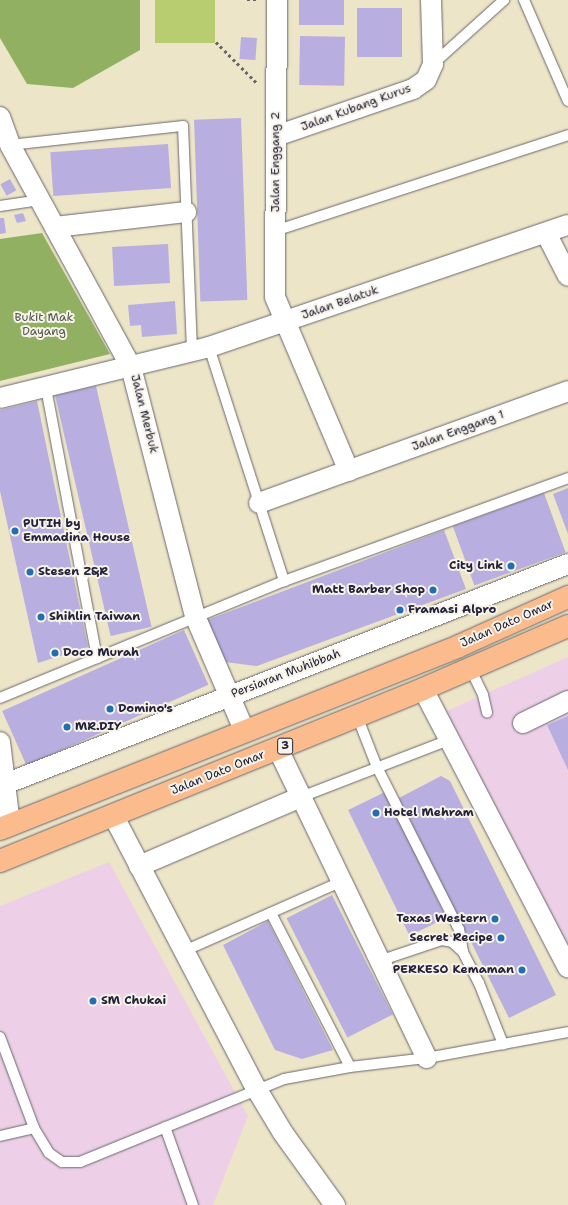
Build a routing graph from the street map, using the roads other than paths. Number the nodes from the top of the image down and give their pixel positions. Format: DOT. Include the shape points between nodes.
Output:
graph roads {
  1 [pos="277,0"];
  2 [pos="431,0"];
  3 [pos="504,0"];
  4 [pos="524,0"];
  5 [pos="433,64"];
  6 [pos="568,101"];
  7 [pos="0,117"];
  8 [pos="568,135"];
  9 [pos="276,136"];
  10 [pos="10,145"];
  11 [pos="40,200"];
  12 [pos="0,206"];
  13 [pos="186,212"];
  14 [pos="568,225"];
  15 [pos="55,227"];
  16 [pos="275,231"];
  17 [pos="546,233"];
  18 [pos="568,276"];
  19 [pos="285,322"];
  20 [pos="201,349"];
  21 [pos="131,367"];
  22 [pos="46,388"];
  23 [pos="568,391"];
  24 [pos="0,398"];
  25 [pos="349,471"];
  26 [pos="568,478"];
  27 [pos="259,503"];
  28 [pos="568,564"];
  29 [pos="284,581"];
  30 [pos="568,598"];
  31 [pos="195,616"];
  32 [pos="568,626"];
  33 [pos="97,658"];
  34 [pos="470,668"];
  35 [pos="423,689"];
  36 [pos="229,696"];
  37 [pos="0,698"];
  38 [pos="568,700"];
  39 [pos="487,713"];
  40 [pos="357,716"];
  41 [pos="523,723"];
  42 [pos="244,730"];
  43 [pos="451,739"];
  44 [pos="0,742"];
  45 [pos="278,749"];
  46 [pos="377,767"];
  47 [pos="3,785"];
  48 [pos="301,797"];
  49 [pos="114,815"];
  50 [pos="5,827"];
  51 [pos="0,861"];
  52 [pos="139,866"];
  53 [pos="343,881"];
  54 [pos="271,913"];
  55 [pos="184,951"];
  56 [pos="463,952"];
  57 [pos="382,960"];
  58 [pos="568,968"];
  59 [pos="568,1032"];
  60 [pos="0,1037"];
  61 [pos="503,1044"];
  62 [pos="427,1058"];
  63 [pos="350,1067"];
  64 [pos="256,1088"];
  65 [pos="165,1127"];
  66 [pos="34,1128"];
  67 [pos="0,1136"];
  68 [pos="194,1205"];
  69 [pos="335,1205"];
  1 -- 9 [label="street, Jalan Enggang 2"];
  2 -- 5 [label="street, Jalan Kubang Kurus"];
  3 -- 5 [label="lane"];
  4 -- 6 [label="lane"];
  5 -- 9 [label="street, Jalan Kubang Kurus" via="426,80 413,89"];
  7 -- 10 [label="street, Jalan Merbuk"];
  8 -- 16 [label="lane"];
  9 -- 16 [label="street, Jalan Enggang 2"];
  10 -- 11 [label="street, Jalan Merbuk"];
  10 -- 13 [label="lane" via="183,126"];
  11 -- 12 [label="lane"];
  11 -- 15 [label="street, Jalan Merbuk"];
  13 -- 15 [label="street"];
  13 -- 20 [label="lane"];
  14 -- 17 [label="street, Jalan Belatuk"];
  15 -- 21 [label="street, Jalan Merbuk"];
  16 -- 19 [label="street, Jalan Enggang 2" via="275,297"];
  17 -- 18 [label="street"];
  17 -- 19 [label="street, Jalan Belatuk"];
  19 -- 20 [label="street, Jalan Belatuk"];
  19 -- 25 [label="street"];
  20 -- 21 [label="street, Jalan Belatuk"];
  20 -- 27 [label="lane"];
  21 -- 22 [label="street, Jalan Belatuk"];
  21 -- 31 [label="street, Jalan Merbuk"];
  22 -- 24 [label="street, Jalan Belatuk"];
  22 -- 33 [label="lane"];
  23 -- 25 [label="street, Jalan Enggang 1"];
  25 -- 27 [label="street, Jalan Enggang 1"];
  26 -- 29 [label="lane"];
  27 -- 29 [label="lane"];
  28 -- 36 [label="street, Persiaran Muhibbah"];
  29 -- 31 [label="lane"];
  30 -- 42 [label="highway, Jalan Dato Omar" via="459,646"];
  31 -- 33 [label="lane"];
  31 -- 36 [label="street, Jalan Merbuk"];
  32 -- 34 [label="highway, Jalan Dato Omar / 3"];
  33 -- 37 [label="lane"];
  34 -- 35 [label="highway, Jalan Dato Omar / 3"];
  34 -- 39 [label="lane" via="483,695"];
  35 -- 40 [label="highway, Jalan Dato Omar / 3"];
  35 -- 43 [label="street"];
  36 -- 42 [label="street, Jalan Merbuk"];
  36 -- 47 [label="street, Persiaran Muhibbah"];
  38 -- 41 [label="street"];
  40 -- 45 [label="highway, Jalan Dato Omar / 3"];
  40 -- 46 [label="lane"];
  42 -- 50 [label="highway, Jalan Dato Omar"];
  43 -- 46 [label="lane"];
  43 -- 58 [label="street"];
  44 -- 47 [label="street"];
  45 -- 48 [label="street"];
  45 -- 49 [label="highway, Jalan Dato Omar / 3"];
  46 -- 48 [label="lane"];
  46 -- 56 [label="lane" via="459,929"];
  47 -- 50 [label="street"];
  48 -- 52 [label="street"];
  48 -- 53 [label="street"];
  49 -- 51 [label="highway, Jalan Dato Omar / 3"];
  49 -- 52 [label="street"];
  52 -- 55 [label="street"];
  53 -- 54 [label="lane"];
  53 -- 57 [label="street"];
  54 -- 55 [label="lane"];
  54 -- 63 [label="lane"];
  55 -- 64 [label="street"];
  56 -- 57 [label="lane" via="452,942 442,940"];
  56 -- 61 [label="lane" via="479,983"];
  57 -- 62 [label="street"];
  59 -- 61 [label="lane"];
  60 -- 66 [label="lane"];
  61 -- 62 [label="lane"];
  62 -- 63 [label="lane"];
  63 -- 64 [label="lane" via="284,1079"];
  64 -- 65 [label="lane"];
  64 -- 69 [label="street" via="283,1133"];
  65 -- 66 [label="lane" via="80,1162 62,1162 49,1153"];
  65 -- 68 [label="lane"];
  66 -- 67 [label="lane"];
}
